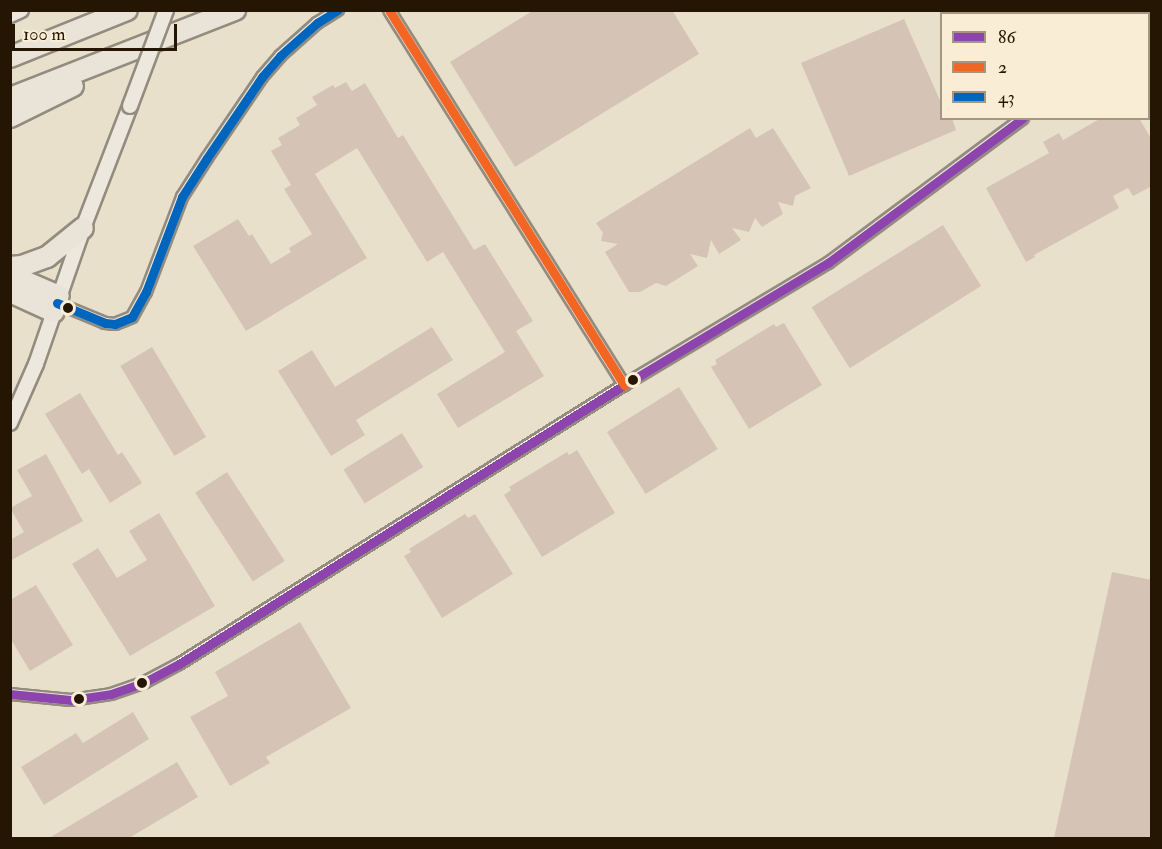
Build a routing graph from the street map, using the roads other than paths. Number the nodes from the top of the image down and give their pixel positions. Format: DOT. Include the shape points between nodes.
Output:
graph roads {
  1 [pos="21,10"];
  2 [pos="127,10"];
  3 [pos="166,10"];
  4 [pos="235,10"];
  5 [pos="338,10"];
  6 [pos="389,10"];
  7 [pos="10,15"];
  8 [pos="189,30"];
  9 [pos="10,57"];
  10 [pos="10,98"];
  11 [pos="10,117"];
  12 [pos="1020,120"];
  13 [pos="83,228"];
  14 [pos="10,267"];
  15 [pos="10,275"];
  16 [pos="10,292"];
  17 [pos="56,304"];
  18 [pos="624,385"];
  19 [pos="10,423"];
  20 [pos="10,694"];
  1 -- 7 [label="street"];
  2 -- 9 [label="highway"];
  3 -- 13 [label="street, bridge"];
  4 -- 8 [label="highway"];
  5 -- 17 [label="street" via="280,56 207,158 182,197 146,292 132,316 115,324"];
  6 -- 18 [label="street"];
  8 -- 10 [label="highway"];
  8 -- 11 [label="highway"];
  12 -- 18 [label="street" via="828,263"];
  13 -- 14 [label="highway" via="47,257"];
  13 -- 17 [label="street"];
  15 -- 17 [label="highway"];
  16 -- 17 [label="highway"];
  17 -- 19 [label="street"];
  18 -- 20 [label="street" via="180,664 145,682 111,694 71,700"];
}
